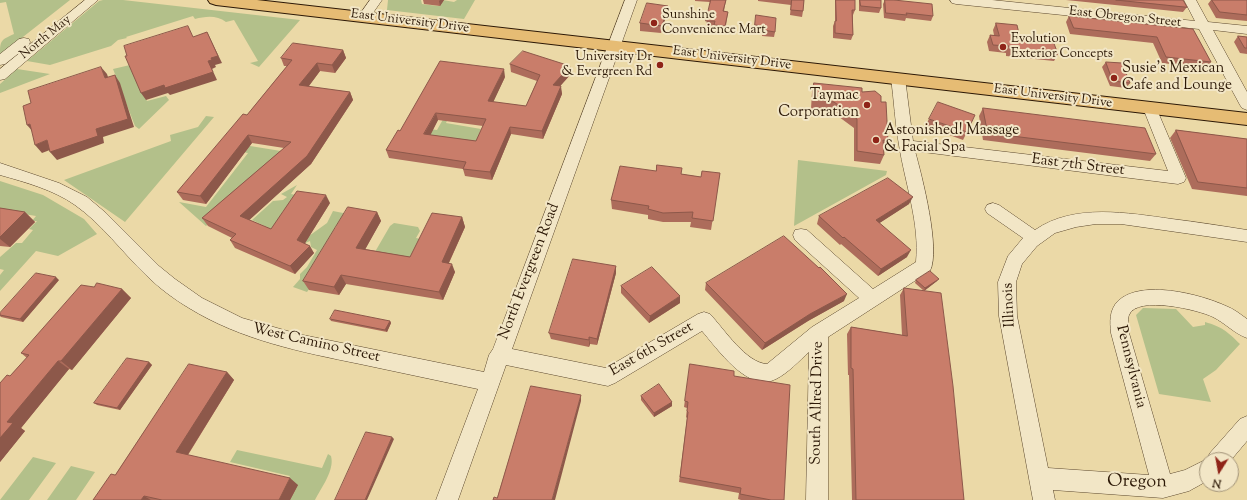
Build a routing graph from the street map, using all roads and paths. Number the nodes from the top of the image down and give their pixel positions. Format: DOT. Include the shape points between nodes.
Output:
graph roads {
  1 [pos="78,0"];
  2 [pos="92,0"];
  3 [pos="216,0"];
  4 [pos="366,0"];
  5 [pos="376,0"];
  6 [pos="626,0"];
  7 [pos="956,0"];
  8 [pos="1190,0"];
  9 [pos="1045,5"];
  10 [pos="359,16"];
  11 [pos="1204,26"];
  12 [pos="1247,30"];
  13 [pos="615,45"];
  14 [pos="0,61"];
  15 [pos="0,76"];
  16 [pos="898,78"];
  17 [pos="1247,105"];
  18 [pos="1150,108"];
  19 [pos="1247,119"];
  20 [pos="906,145"];
  21 [pos="0,169"];
  22 [pos="994,209"];
  23 [pos="801,235"];
  24 [pos="1247,236"];
  25 [pos="1035,238"];
  26 [pos="872,299"];
  27 [pos="1247,330"];
  28 [pos="819,333"];
  29 [pos="499,356"];
  30 [pos="489,382"];
  31 [pos="1247,426"];
  32 [pos="1224,452"];
  33 [pos="1199,474"];
  34 [pos="1041,478"];
  35 [pos="1163,487"];
  36 [pos="446,500"];
  37 [pos="817,500"];
  38 [pos="1044,500"];
  1 -- 14 [label="street, North May"];
  2 -- 15 [label="street, North May"];
  3 -- 10 [label="main road, East University Drive"];
  4 -- 10 [label="street"];
  5 -- 10 [label="street"];
  6 -- 13 [label="street, North Evergreen Road"];
  7 -- 9 [label="street, East Obregon Street"];
  8 -- 11 [label="street"];
  9 -- 11 [label="street, East Obregon Street"];
  10 -- 13 [label="main road, East University Drive"];
  11 -- 12 [label="street, East Obregon Street"];
  11 -- 17 [label="street"];
  13 -- 16 [label="main road, East University Drive"];
  13 -- 29 [label="street, North Evergreen Road"];
  16 -- 18 [label="main road, East University Drive"];
  16 -- 20 [label="street, South Allred Drive"];
  18 -- 19 [label="main road, East University Drive"];
  18 -- 20 [label="street, East 7th Street" via="1178,178"];
  20 -- 26 [label="street, South Allred Drive" via="915,180 926,248 924,266"];
  21 -- 30 [label="street, West Camino Street" via="23,176 80,201 115,231 153,272 219,316 242,327 302,344"];
  22 -- 25 [label="street"];
  23 -- 26 [label="street"];
  24 -- 25 [label="street, Illinois" via="1121,218 1096,218 1076,220 1050,228"];
  25 -- 34 [label="street, Illinois" via="1014,261 1007,282 1008,316"];
  26 -- 28 [label="street, South Allred Drive"];
  27 -- 35 [label="street, Pennsylvania" via="1219,311 1190,303 1148,297 1132,300 1123,307 1118,318 1120,333"];
  28 -- 29 [label="street, East 6th Street" via="770,373 756,372 740,361 704,320 608,377"];
  28 -- 37 [label="street, South Allred Drive"];
  29 -- 30 [label="street, North Evergreen Road"];
  30 -- 36 [label="street, North Evergreen Road"];
  31 -- 32 [label="street"];
  33 -- 35 [label="street, Oregon" via="1189,480"];
  34 -- 35 [label="street, Oregon"];
  34 -- 38 [label="street, Illinois"];
}
